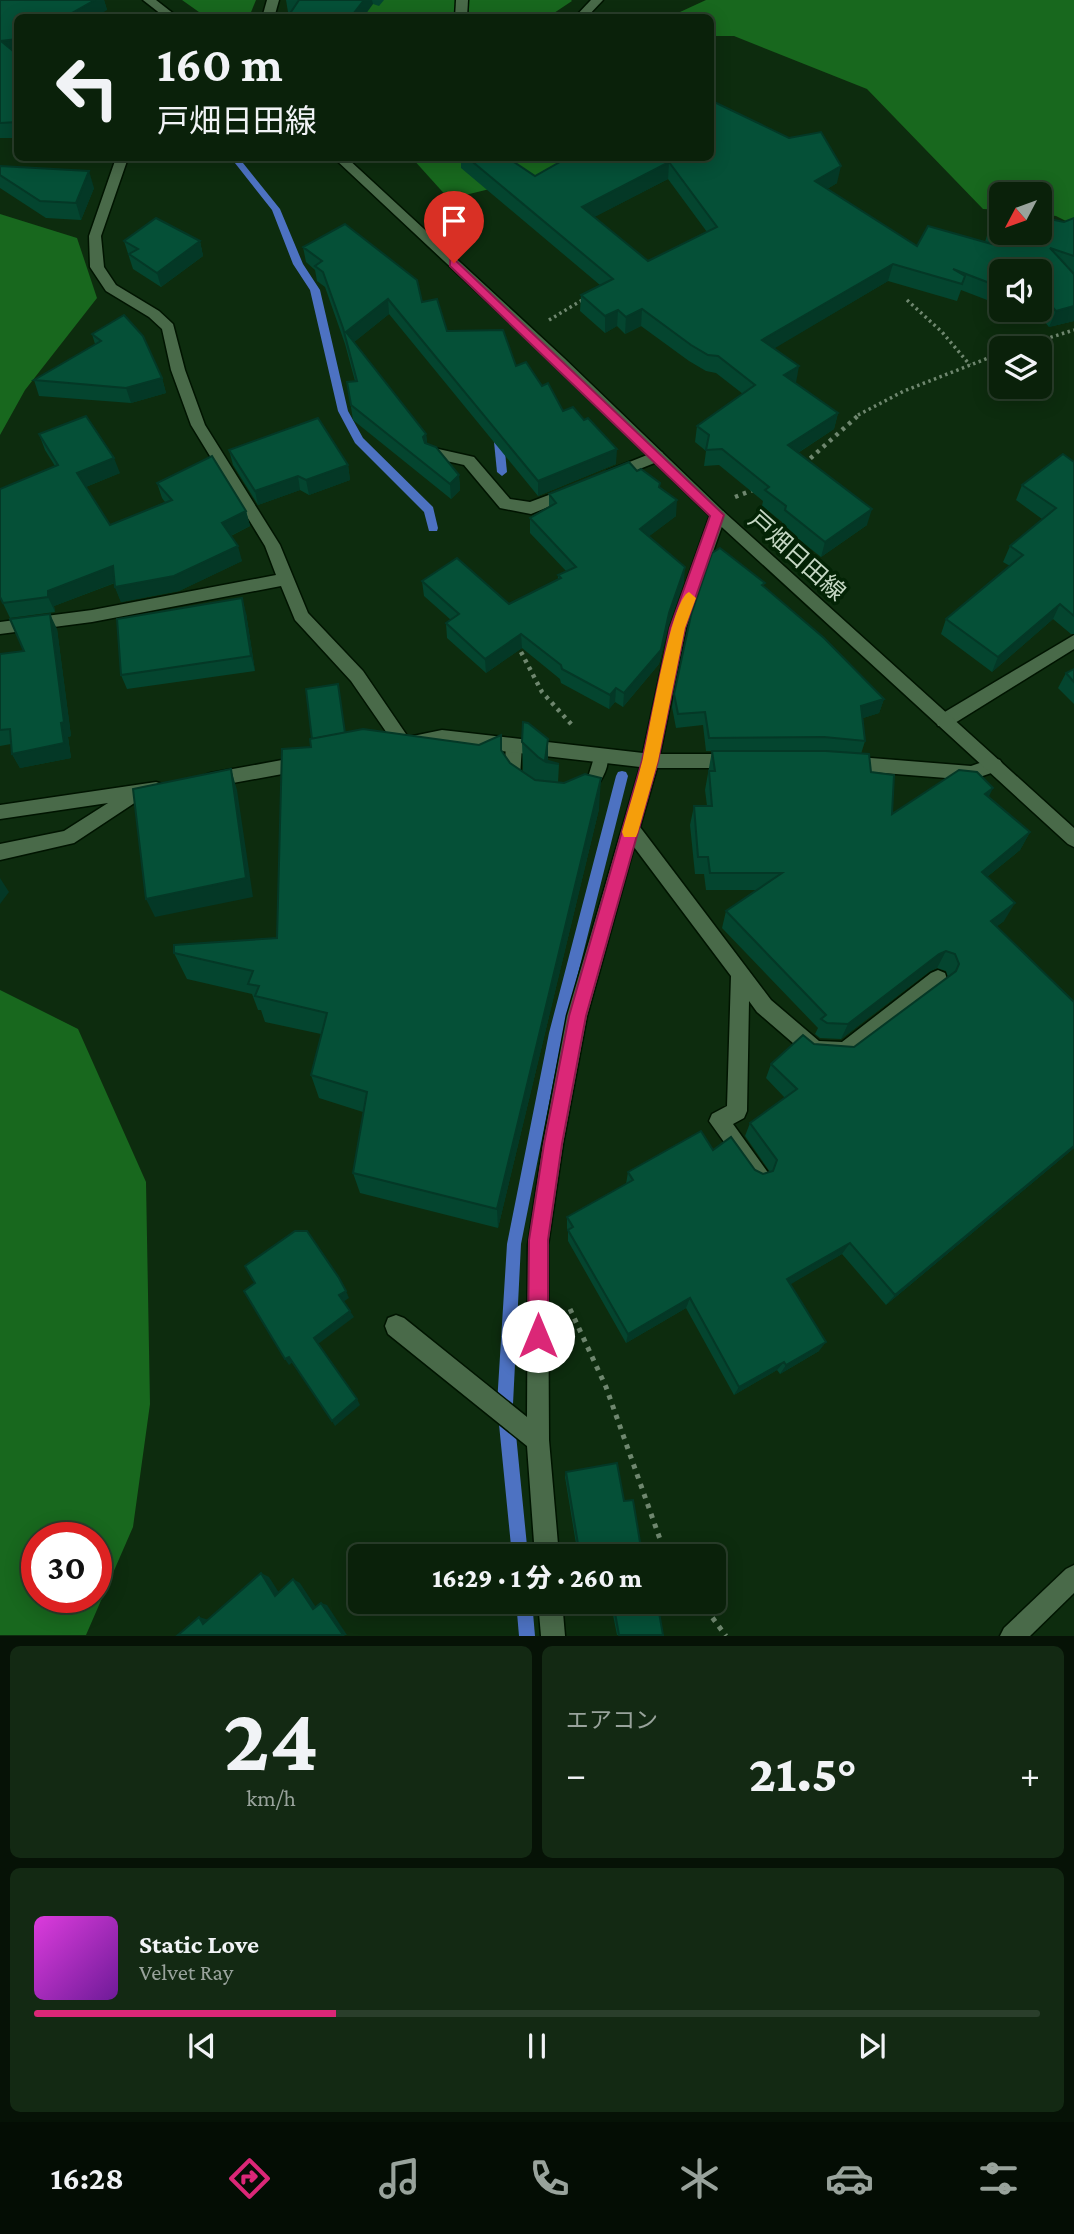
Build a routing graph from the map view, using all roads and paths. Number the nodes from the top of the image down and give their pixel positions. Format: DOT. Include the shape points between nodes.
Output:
graph roads {
  1 [pos="149,0"];
  2 [pos="597,0"];
  3 [pos="168,14"];
  4 [pos="583,14"];
  5 [pos="121,161"];
  6 [pos="343,161"];
  7 [pos="591,295"];
  8 [pos="908,300"];
  9 [pos="1071,330"];
  10 [pos="526,331"];
  11 [pos="1052,336"];
  12 [pos="989,358"];
  13 [pos="970,365"];
  14 [pos="434,453"];
  15 [pos="657,456"];
  16 [pos="794,471"];
  17 [pos="603,479"];
  18 [pos="758,488"];
  19 [pos="579,489"];
  20 [pos="734,497"];
  21 [pos="718,515"];
  22 [pos="286,579"];
  23 [pos="0,628"];
  24 [pos="1074,641"];
  25 [pos="522,652"];
  26 [pos="944,721"];
  27 [pos="514,745"];
  28 [pos="604,755"];
  29 [pos="323,760"];
  30 [pos="650,761"];
  31 [pos="754,761"];
  32 [pos="834,762"];
  33 [pos="994,765"];
  34 [pos="141,792"];
  35 [pos="526,794"];
  36 [pos="569,801"];
  37 [pos="0,812"];
  38 [pos="631,830"];
  39 [pos="1074,839"];
  40 [pos="0,852"];
  41 [pos="740,974"];
  42 [pos="938,979"];
  43 [pos="759,1174"];
  44 [pos="567,1301"];
  45 [pos="397,1326"];
  46 [pos="531,1435"];
  47 [pos="545,1544"];
  48 [pos="662,1544"];
  49 [pos="1074,1577"];
  50 [pos="551,1614"];
  51 [pos="710,1614"];
  52 [pos="553,1636"];
  53 [pos="726,1636"];
  54 [pos="1012,1636"];
  1 -- 3 [label="street"];
  2 -- 4 [label="street"];
  5 -- 22 [label="street" via="96,236 97,267 111,288 168,327 198,425 272,545"];
  6 -- 10 [label="street, 戸畑日田線"];
  7 -- 10 [label="path"];
  8 -- 13 [label="path"];
  9 -- 11 [label="path"];
  10 -- 15 [label="street, 戸畑日田線"];
  12 -- 13 [label="path"];
  13 -- 16 [label="path" via="878,403 850,421"];
  14 -- 19 [label="street" via="469,461 505,504 531,508"];
  15 -- 17 [label="street"];
  15 -- 21 [label="street, 戸畑日田線"];
  18 -- 20 [label="path"];
  21 -- 26 [label="street, 戸畑日田線"];
  21 -- 30 [label="street" via="678,628"];
  22 -- 23 [label="street" via="92,616"];
  22 -- 27 [label="street" via="301,616 357,676 397,745 442,737"];
  24 -- 26 [label="street"];
  25 -- 28 [label="path" via="533,680 558,713"];
  26 -- 33 [label="street, 戸畑日田線"];
  27 -- 28 [label="street"];
  27 -- 35 [label="lane" via="512,779"];
  28 -- 30 [label="street"];
  28 -- 36 [label="lane" via="587,790"];
  29 -- 34 [label="street"];
  30 -- 31 [label="street"];
  30 -- 38 [label="street"];
  32 -- 33 [label="street" via="971,773"];
  33 -- 39 [label="street, 戸畑日田線"];
  34 -- 37 [label="street"];
  34 -- 40 [label="street" via="68,838"];
  38 -- 41 [label="street"];
  38 -- 46 [label="street" via="577,1016 553,1144 538,1245"];
  41 -- 42 [label="street" via="764,1006 815,1050 845,1051"];
  41 -- 43 [label="street" via="737,1111 719,1121"];
  44 -- 48 [label="path" via="606,1387"];
  45 -- 46 [label="street"];
  46 -- 47 [label="street"];
  49 -- 54 [label="street"];
  50 -- 52 [label="street"];
  51 -- 53 [label="path"];
}
